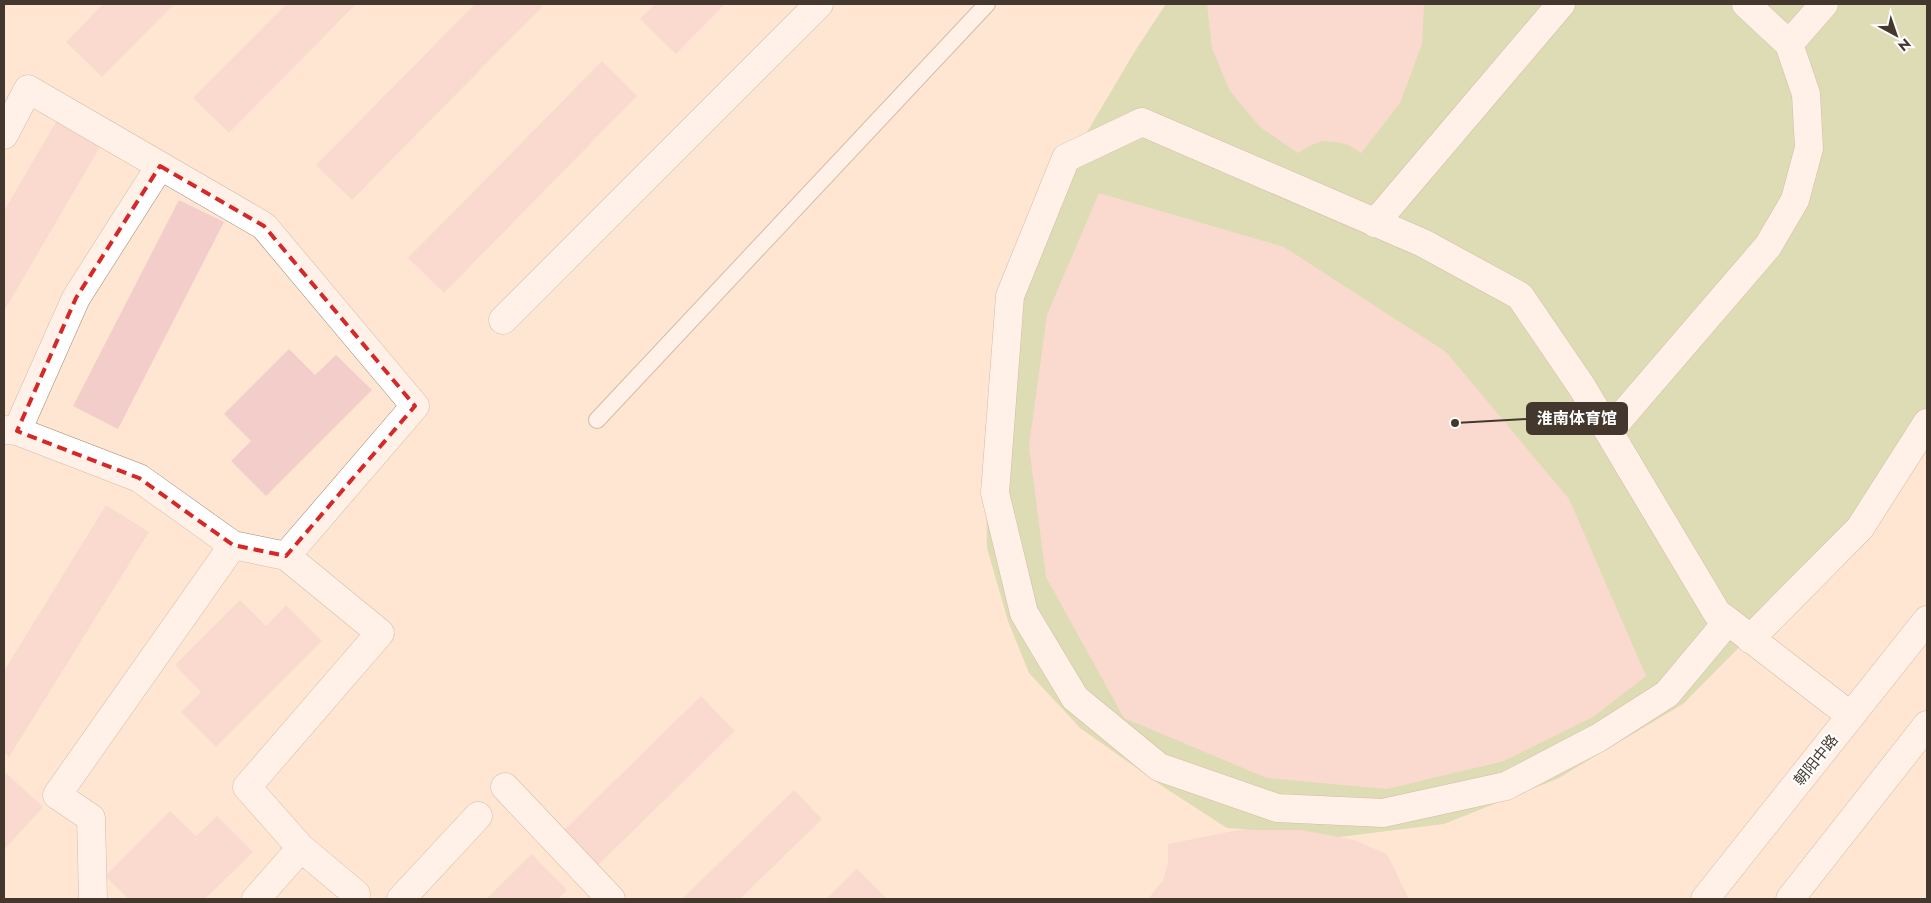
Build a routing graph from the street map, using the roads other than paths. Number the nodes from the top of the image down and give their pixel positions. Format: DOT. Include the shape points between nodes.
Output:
graph roads {
  1 [pos="819,4"];
  2 [pos="987,4"];
  3 [pos="1561,4"];
  4 [pos="1746,4"];
  5 [pos="1824,4"];
  6 [pos="1789,44"];
  7 [pos="4,135"];
  8 [pos="160,166"];
  9 [pos="1375,222"];
  10 [pos="503,320"];
  11 [pos="597,420"];
  12 [pos="1927,423"];
  13 [pos="10,431"];
  14 [pos="1609,431"];
  15 [pos="233,545"];
  16 [pos="286,556"];
  17 [pos="1927,620"];
  18 [pos="1728,621"];
  19 [pos="1750,639"];
  20 [pos="1851,716"];
  21 [pos="1927,725"];
  22 [pos="505,787"];
  23 [pos="478,816"];
  24 [pos="301,848"];
  25 [pos="356,894"];
  26 [pos="93,899"];
  27 [pos="256,899"];
  28 [pos="402,899"];
  29 [pos="611,899"];
  30 [pos="1705,899"];
  31 [pos="1790,899"];
  1 -- 10 [label="street"];
  2 -- 11 [label="lane"];
  3 -- 9 [label="street"];
  4 -- 6 [label="street"];
  5 -- 6 [label="street"];
  6 -- 14 [label="street" via="1806,94 1809,148 1795,200 1768,246"];
  7 -- 8 [label="street" via="28,89"];
  8 -- 13 [label="street" via="76,298"];
  8 -- 16 [label="street" via="264,226 415,406"];
  9 -- 14 [label="street" via="1423,243 1520,296"];
  9 -- 18 [label="street" via="1142,122 1066,158 1010,296 995,493 1024,613 1075,698 1159,767 1277,808 1383,812 1506,786 1598,738 1667,694"];
  12 -- 19 [label="street" via="1860,528"];
  13 -- 15 [label="street" via="139,478"];
  14 -- 18 [label="street" via="1717,613"];
  15 -- 16 [label="street"];
  15 -- 26 [label="street" via="57,795 91,818"];
  16 -- 24 [label="street" via="380,633 247,787"];
  17 -- 20 [label="street, 朝阳中路"];
  18 -- 19 [label="street"];
  19 -- 20 [label="street"];
  20 -- 30 [label="street, 朝阳中路"];
  21 -- 31 [label="street"];
  22 -- 29 [label="street"];
  23 -- 28 [label="street"];
  24 -- 25 [label="street"];
  24 -- 27 [label="street"];
}
